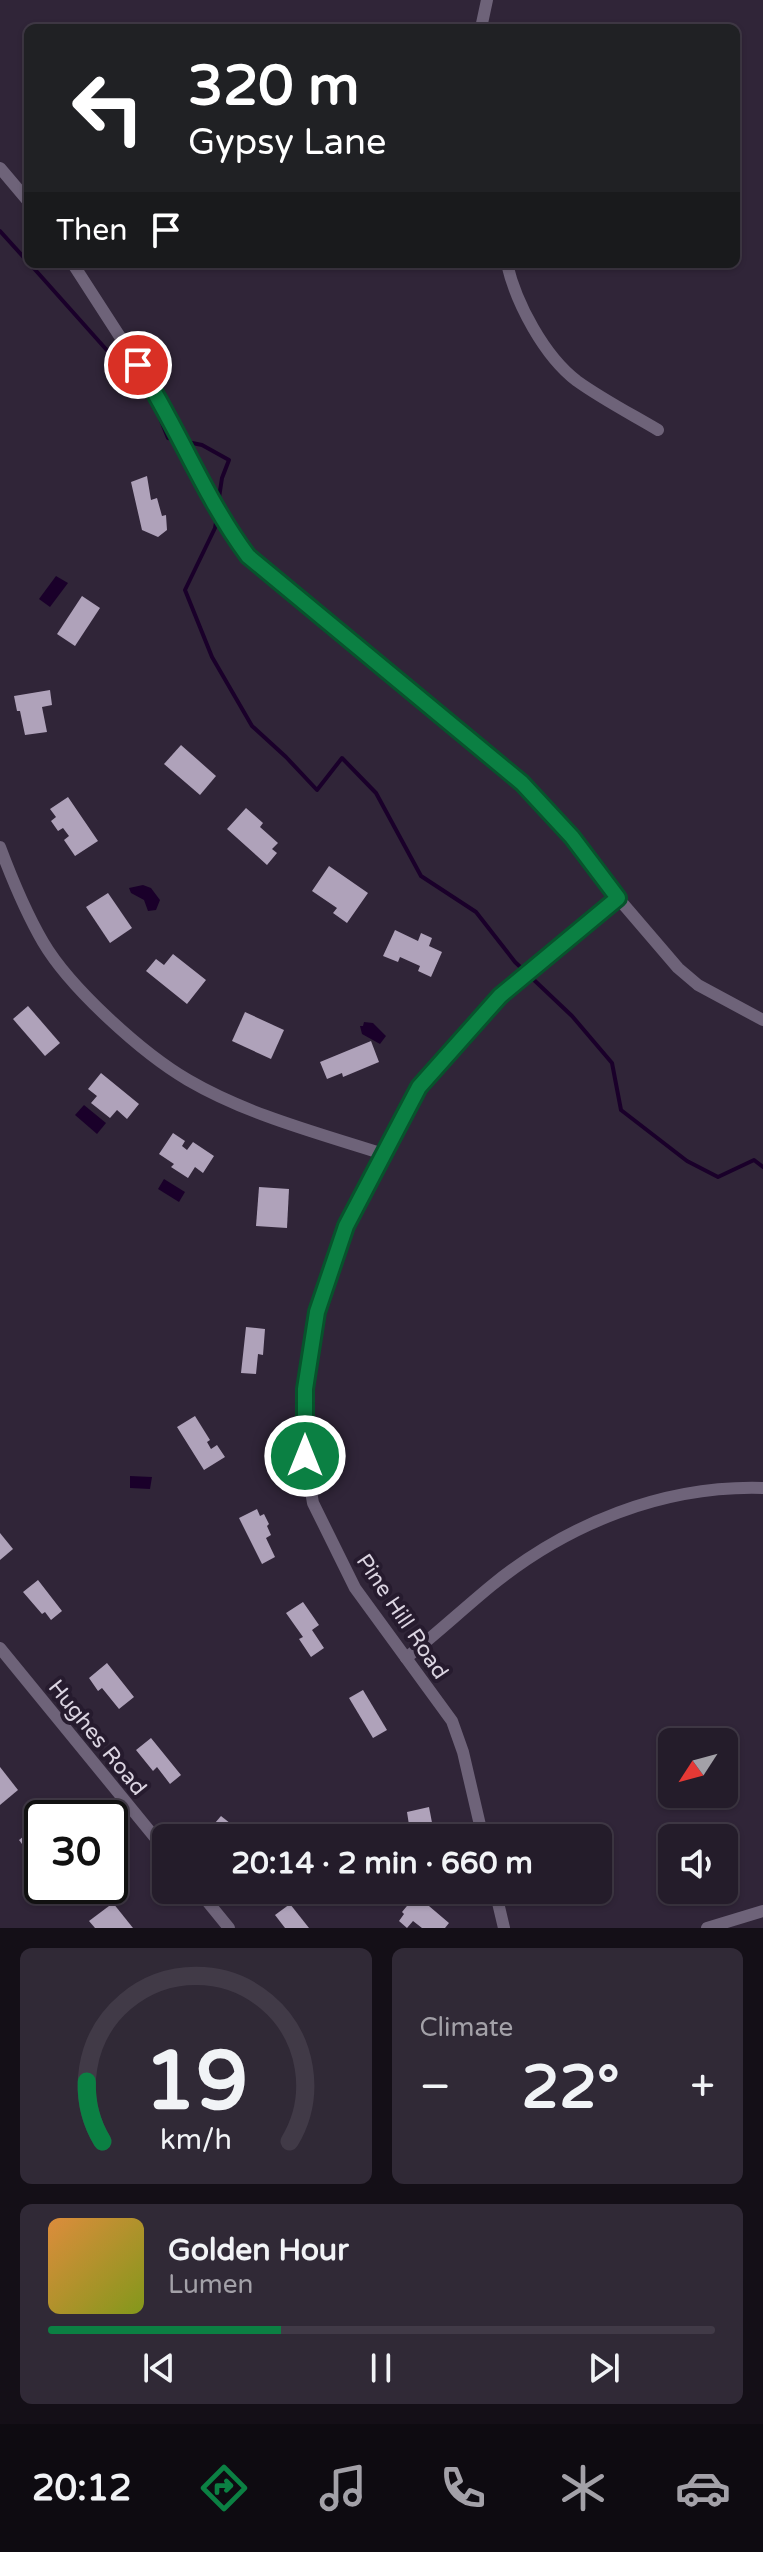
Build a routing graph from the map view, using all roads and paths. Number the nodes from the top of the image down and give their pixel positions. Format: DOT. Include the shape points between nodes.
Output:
graph roads {
  1 [pos="487,0"];
  2 [pos="482,24"];
  3 [pos="0,168"];
  4 [pos="24,196"];
  5 [pos="76,268"];
  6 [pos="508,268"];
  7 [pos="658,430"];
  8 [pos="0,847"];
  9 [pos="618,898"];
  10 [pos="763,1020"];
  11 [pos="383,1154"];
  12 [pos="763,1488"];
  13 [pos="0,1648"];
  14 [pos="406,1658"];
  15 [pos="480,1824"];
  16 [pos="152,1834"];
  17 [pos="209,1904"];
  18 [pos="498,1904"];
  19 [pos="763,1911"];
  20 [pos="229,1928"];
  21 [pos="504,1928"];
  22 [pos="707,1928"];
  1 -- 2 [label="street"];
  3 -- 4 [label="street"];
  5 -- 9 [label="street" via="155,391 225,525 248,556 522,783"];
  6 -- 7 [label="street" via="514,292 539,338 575,380"];
  8 -- 11 [label="street" via="44,944 134,1042 189,1080 269,1118"];
  9 -- 10 [label="street" via="698,985"];
  9 -- 11 [label="street, Pine Hill Road" via="500,996 419,1087"];
  11 -- 14 [label="street, Pine Hill Road" via="346,1226 317,1312 305,1389 305,1456 313,1503 326,1532 355,1588"];
  12 -- 14 [label="street" via="668,1497 594,1521 504,1576"];
  13 -- 16 [label="street, Hughes Road"];
  14 -- 15 [label="street, Pine Hill Road" via="452,1721"];
  17 -- 20 [label="street"];
  18 -- 21 [label="street"];
  19 -- 22 [label="street"];
}
